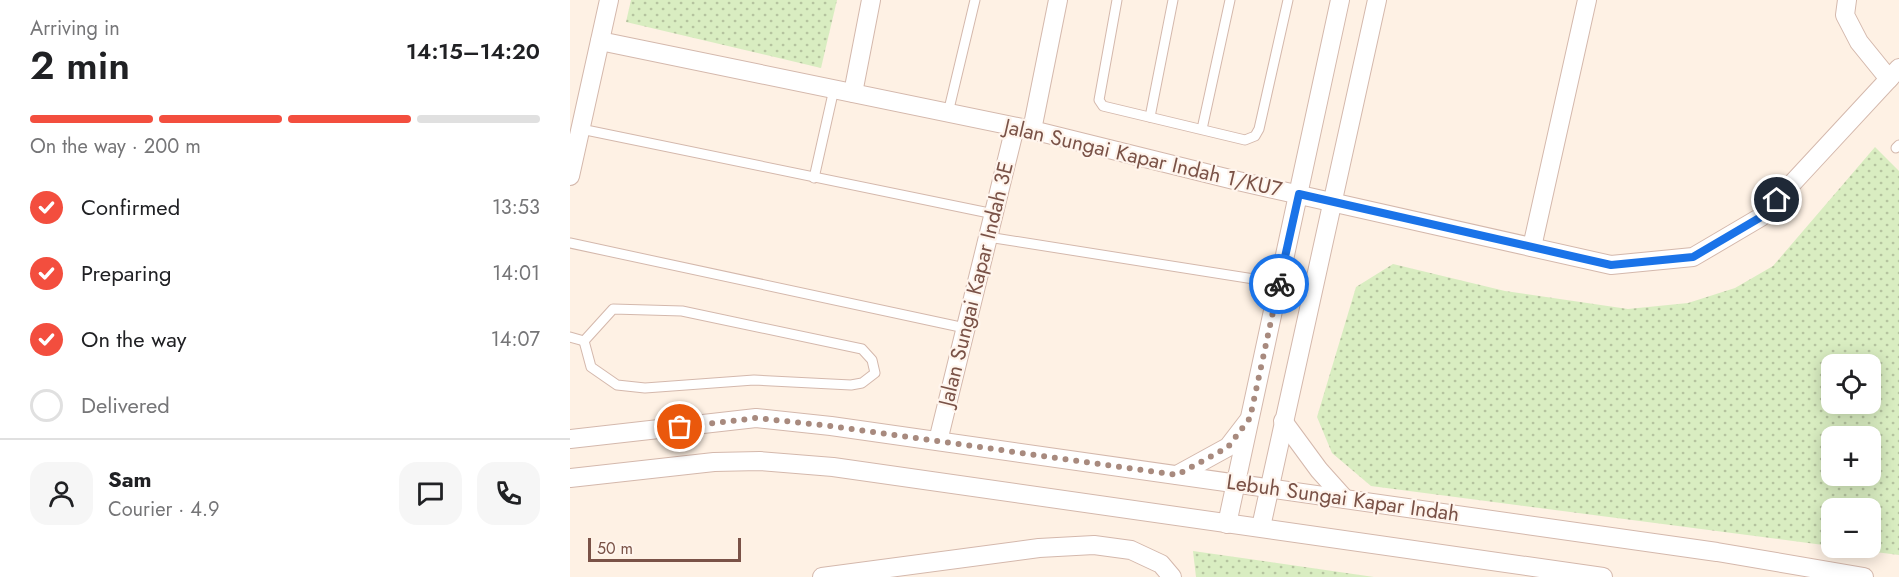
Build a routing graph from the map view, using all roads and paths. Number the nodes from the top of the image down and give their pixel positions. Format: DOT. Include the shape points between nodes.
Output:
graph roads {
  1 [pos="609,0"];
  2 [pos="871,0"];
  3 [pos="975,0"];
  4 [pos="1058,0"];
  5 [pos="1117,0"];
  6 [pos="1173,0"];
  7 [pos="1230,0"];
  8 [pos="1288,0"];
  9 [pos="1340,0"];
  10 [pos="1377,0"];
  11 [pos="1587,0"];
  12 [pos="1847,0"];
  13 [pos="600,41"];
  14 [pos="1894,74"];
  15 [pos="834,89"];
  16 [pos="853,93"];
  17 [pos="948,112"];
  18 [pos="1150,117"];
  19 [pos="577,125"];
  20 [pos="1024,129"];
  21 [pos="1202,129"];
  22 [pos="570,176"];
  23 [pos="814,178"];
  24 [pos="1299,194"];
  25 [pos="1334,202"];
  26 [pos="994,214"];
  27 [pos="988,237"];
  28 [pos="570,243"];
  29 [pos="1532,247"];
  30 [pos="1280,283"];
  31 [pos="965,328"];
  32 [pos="570,338"];
  33 [pos="584,341"];
  34 [pos="1250,418"];
  35 [pos="1283,421"];
  36 [pos="570,439"];
  37 [pos="938,441"];
  38 [pos="1177,475"];
  39 [pos="570,478"];
  40 [pos="1236,483"];
  41 [pos="1268,487"];
  42 [pos="1345,499"];
  43 [pos="1227,524"];
  44 [pos="1261,527"];
  45 [pos="858,575"];
  46 [pos="822,577"];
  47 [pos="1172,577"];
  48 [pos="1603,577"];
  49 [pos="1864,577"];
  1 -- 13 [label="street"];
  2 -- 16 [label="street"];
  3 -- 17 [label="lane"];
  4 -- 20 [label="street, Jalan Sungai Kapar Indah 3E"];
  5 -- 18 [label="lane" via="1100,100 1103,106"];
  6 -- 18 [label="lane"];
  7 -- 21 [label="lane"];
  8 -- 21 [label="lane" via="1255,136 1245,140"];
  9 -- 24 [label="street"];
  10 -- 25 [label="street"];
  11 -- 29 [label="street"];
  12 -- 14 [label="street" via="1845,15 1859,42"];
  13 -- 15 [label="street, Jalan Sungai Kapar Indah 1/KU7"];
  13 -- 19 [label="street"];
  14 -- 29 [label="street, Jalan Sungai Kapar Indah 1/KU7" via="1761,217 1693,257 1611,265"];
  15 -- 16 [label="street, Jalan Sungai Kapar Indah 1/KU7"];
  15 -- 23 [label="lane"];
  16 -- 17 [label="street, Jalan Sungai Kapar Indah 1/KU7"];
  17 -- 20 [label="street, Jalan Sungai Kapar Indah 1/KU7"];
  18 -- 21 [label="lane"];
  19 -- 22 [label="street"];
  19 -- 23 [label="lane"];
  20 -- 24 [label="street, Jalan Sungai Kapar Indah 1/KU7"];
  20 -- 26 [label="street, Jalan Sungai Kapar Indah 3E"];
  23 -- 26 [label="lane"];
  24 -- 25 [label="street, Jalan Sungai Kapar Indah 1/KU7"];
  24 -- 30 [label="street"];
  25 -- 29 [label="street, Jalan Sungai Kapar Indah 1/KU7"];
  25 -- 35 [label="street"];
  26 -- 27 [label="street, Jalan Sungai Kapar Indah 3E"];
  27 -- 30 [label="lane"];
  27 -- 31 [label="street, Jalan Sungai Kapar Indah 3E"];
  28 -- 31 [label="lane"];
  30 -- 34 [label="street"];
  31 -- 37 [label="street, Jalan Sungai Kapar Indah 3E"];
  32 -- 33 [label="lane"];
  33 -- 33 [label="lane" via="591,367 617,385 645,388 754,380 851,385 862,383 875,373 872,360 862,349 682,311 613,309"];
  34 -- 38 [label="street" via="1228,447"];
  34 -- 40 [label="street"];
  35 -- 41 [label="street"];
  35 -- 42 [label="street"];
  36 -- 37 [label="street, Lebuh Sungai Kapar Indah" via="756,418"];
  37 -- 38 [label="street, Lebuh Sungai Kapar Indah"];
  38 -- 40 [label="street, Lebuh Sungai Kapar Indah"];
  39 -- 43 [label="street, Lebuh Sungai Kapar Indah" via="760,460"];
  40 -- 41 [label="street, Lebuh Sungai Kapar Indah"];
  40 -- 43 [label="street"];
  41 -- 42 [label="street, Lebuh Sungai Kapar Indah"];
  41 -- 44 [label="street"];
  42 -- 49 [label="street, Lebuh Sungai Kapar Indah"];
  43 -- 44 [label="street, Lebuh Sungai Kapar Indah"];
  44 -- 48 [label="street, Lebuh Sungai Kapar Indah"];
  45 -- 46 [label="street"];
  45 -- 47 [label="street" via="1039,548 1094,545 1131,550 1161,564"];
}
